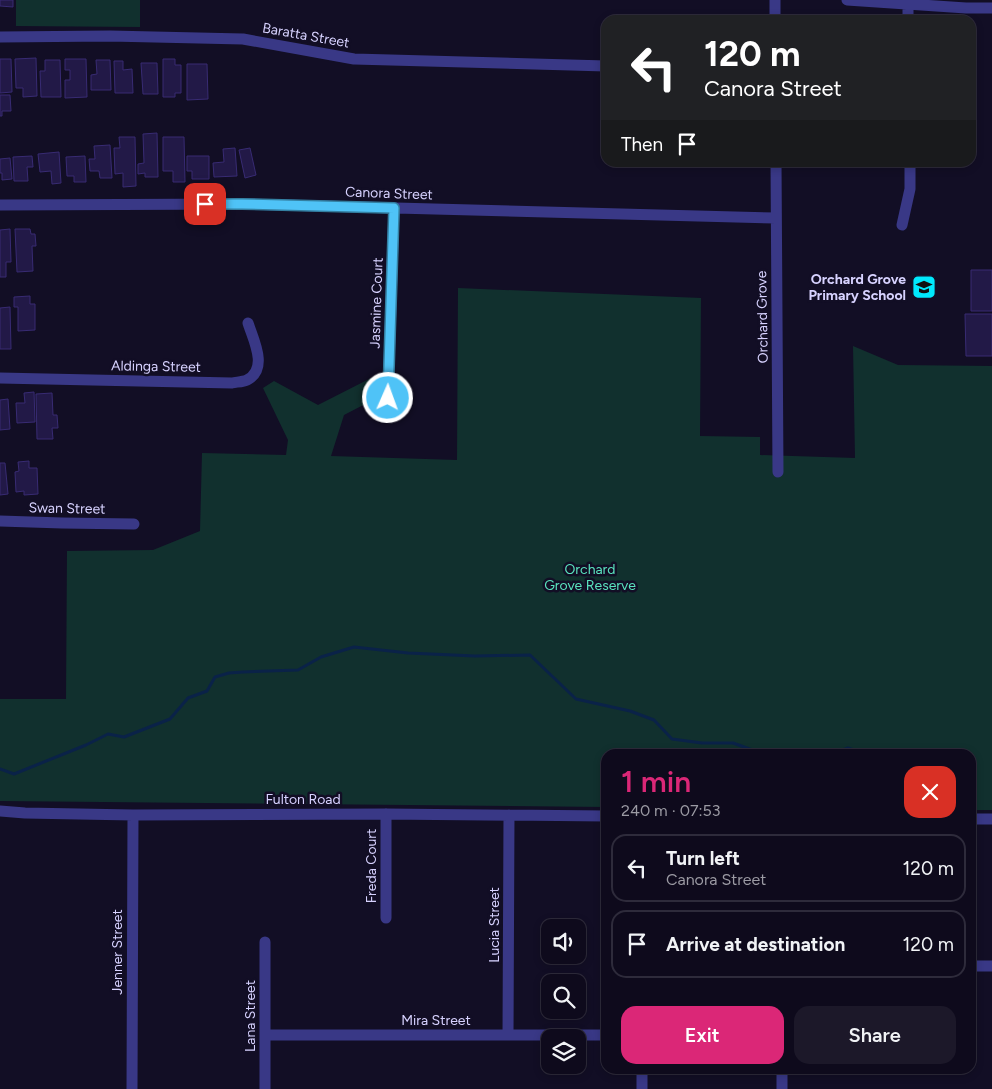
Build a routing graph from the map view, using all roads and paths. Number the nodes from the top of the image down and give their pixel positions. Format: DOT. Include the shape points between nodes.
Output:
graph roads {
  1 [pos="775,0"];
  2 [pos="847,0"];
  3 [pos="905,3"];
  4 [pos="992,8"];
  5 [pos="775,15"];
  6 [pos="0,37"];
  7 [pos="601,66"];
  8 [pos="776,167"];
  9 [pos="910,167"];
  10 [pos="0,204"];
  11 [pos="394,208"];
  12 [pos="776,218"];
  13 [pos="902,225"];
  14 [pos="248,323"];
  15 [pos="0,378"];
  16 [pos="388,398"];
  17 [pos="778,472"];
  18 [pos="0,521"];
  19 [pos="134,524"];
  20 [pos="0,811"];
  21 [pos="133,814"];
  22 [pos="386,814"];
  23 [pos="510,815"];
  24 [pos="601,816"];
  25 [pos="976,819"];
  26 [pos="992,819"];
  27 [pos="386,918"];
  28 [pos="265,942"];
  29 [pos="976,966"];
  30 [pos="992,966"];
  31 [pos="265,1035"];
  32 [pos="508,1035"];
  33 [pos="601,1035"];
  34 [pos="642,1074"];
  35 [pos="782,1074"];
  36 [pos="132,1089"];
  37 [pos="265,1089"];
  38 [pos="642,1089"];
  39 [pos="782,1089"];
  1 -- 5 [label="street"];
  2 -- 3 [label="street"];
  3 -- 4 [label="street"];
  6 -- 7 [label="street, Baratta Street" via="243,39 354,59"];
  8 -- 12 [label="street, Orchard Grove"];
  9 -- 13 [label="street" via="910,188"];
  10 -- 11 [label="street, Canora Street"];
  11 -- 12 [label="street, Canora Street"];
  11 -- 16 [label="street, Jasmine Court"];
  12 -- 17 [label="street, Orchard Grove"];
  14 -- 15 [label="street, Aldinga Street" via="259,363 247,381"];
  18 -- 19 [label="street, Swan Street"];
  20 -- 21 [label="street, Fulton Road"];
  21 -- 22 [label="street, Fulton Road"];
  21 -- 36 [label="street, Jenner Street"];
  22 -- 23 [label="street, Fulton Road"];
  22 -- 27 [label="street, Freda Court"];
  23 -- 24 [label="street, Fulton Road"];
  23 -- 32 [label="street, Lucia Street"];
  25 -- 26 [label="street"];
  28 -- 31 [label="street, Lana Street"];
  29 -- 30 [label="street"];
  31 -- 32 [label="street, Mira Street"];
  31 -- 37 [label="street, Lana Street"];
  32 -- 33 [label="street, Mira Street"];
  34 -- 38 [label="street"];
  35 -- 39 [label="street"];
}
